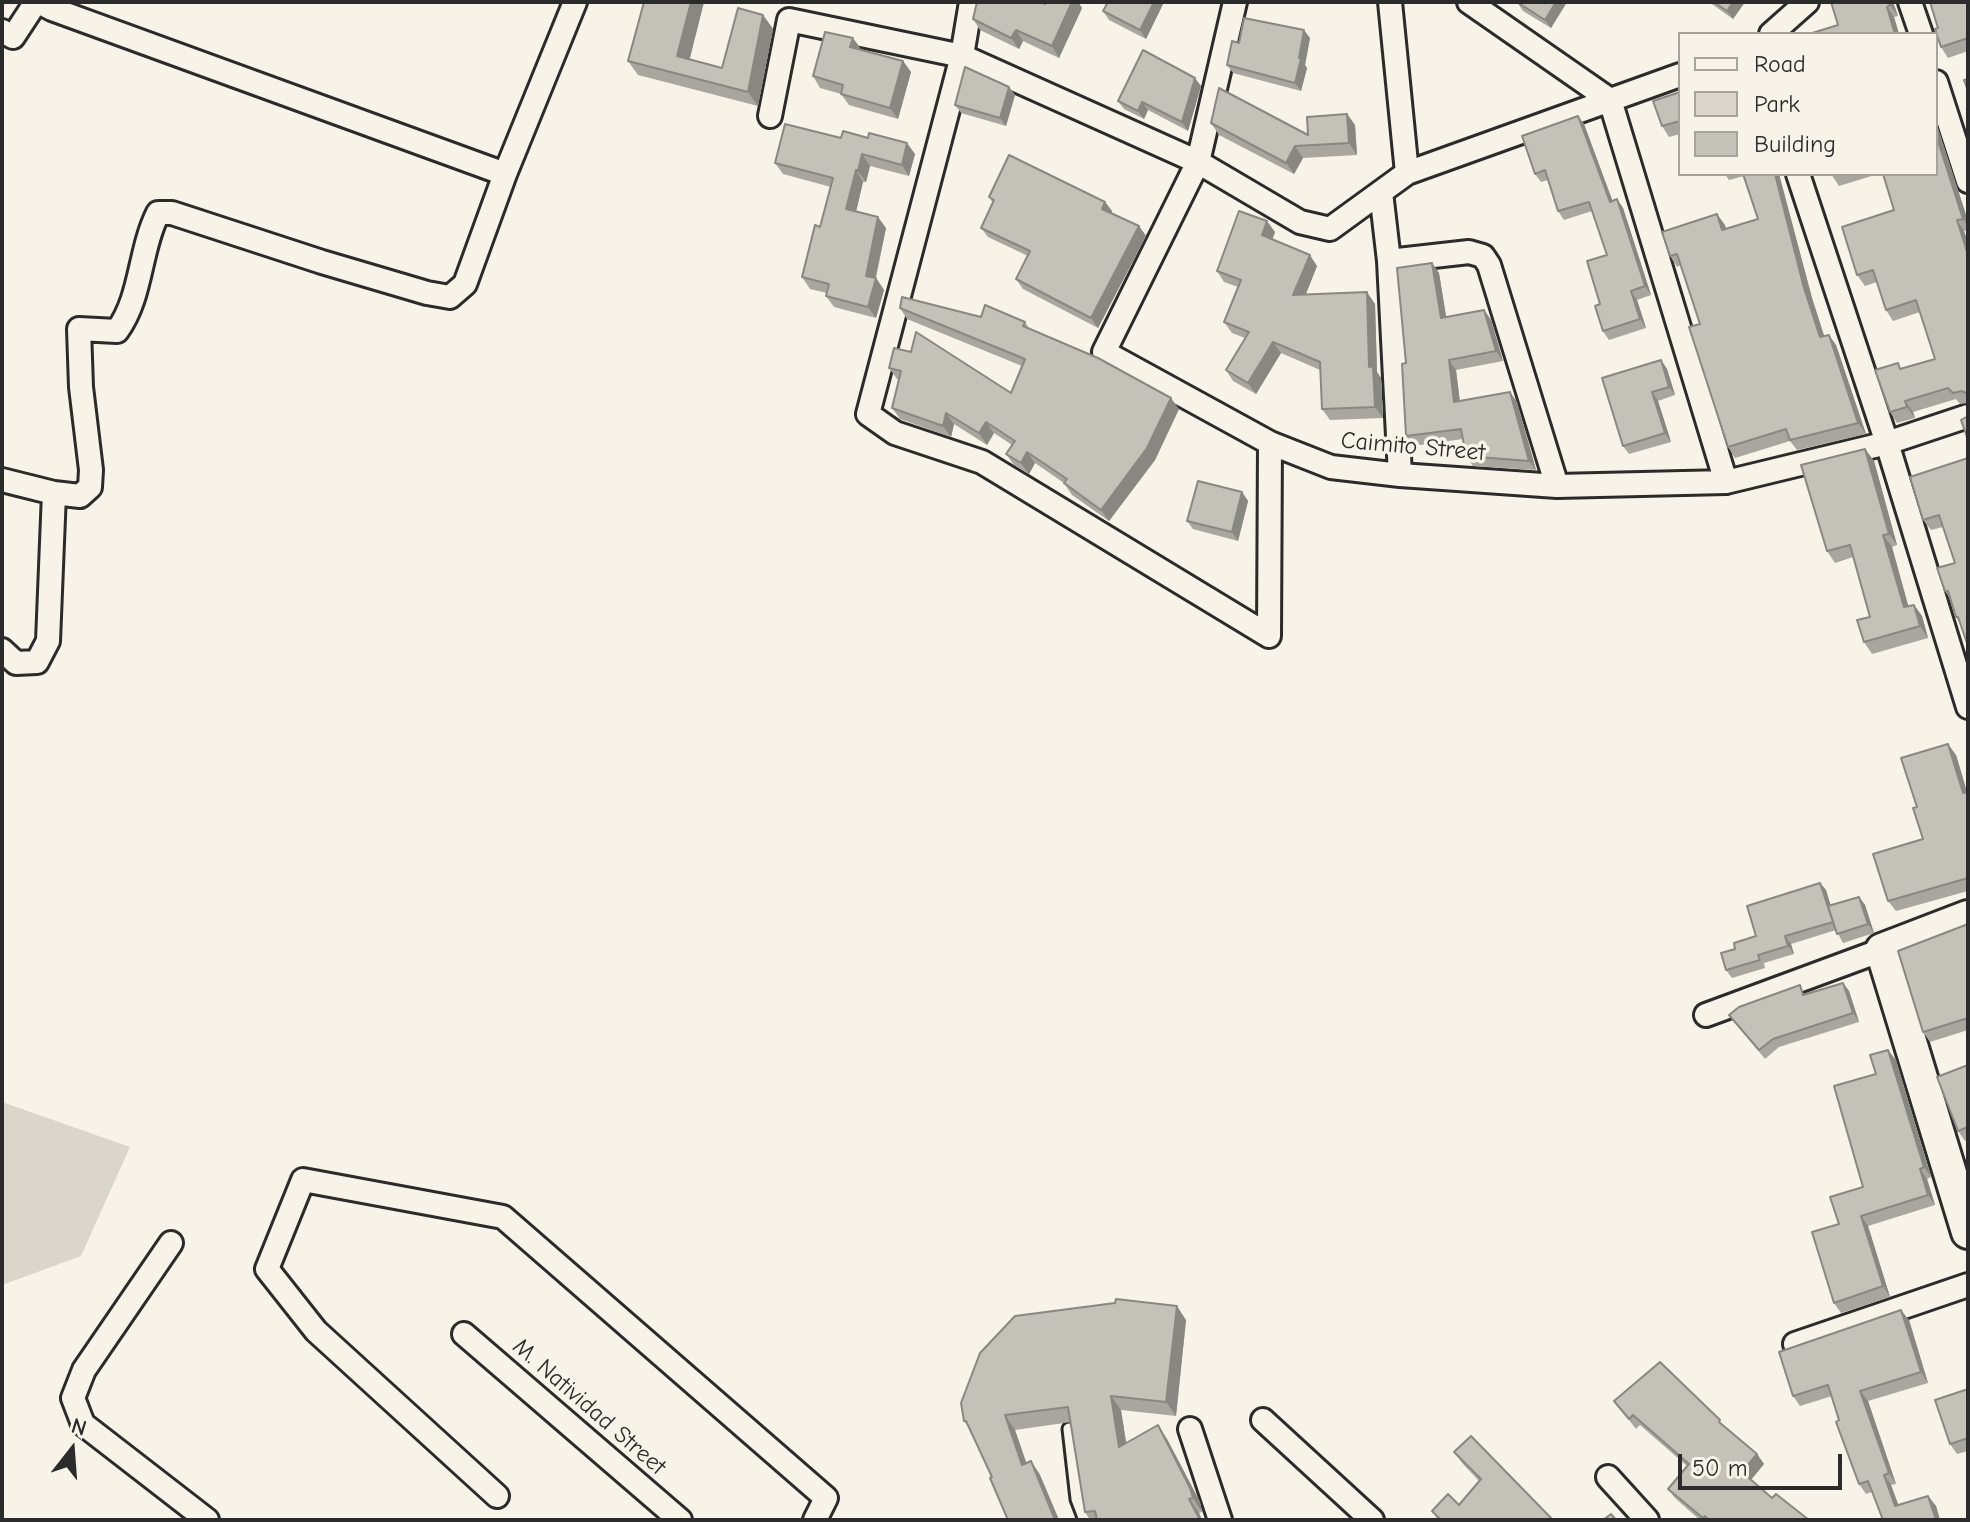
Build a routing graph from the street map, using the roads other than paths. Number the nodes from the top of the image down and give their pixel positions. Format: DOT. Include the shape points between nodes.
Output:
graph roads {
  1 [pos="38,2"];
  2 [pos="575,2"];
  3 [pos="971,2"];
  4 [pos="1235,2"];
  5 [pos="1390,2"];
  6 [pos="1469,2"];
  7 [pos="1807,2"];
  8 [pos="1910,2"];
  9 [pos="2,31"];
  10 [pos="1773,32"];
  11 [pos="1920,32"];
  12 [pos="962,56"];
  13 [pos="1678,76"];
  14 [pos="1938,88"];
  15 [pos="1610,100"];
  16 [pos="770,116"];
  17 [pos="1198,162"];
  18 [pos="1407,173"];
  19 [pos="505,174"];
  20 [pos="1799,176"];
  21 [pos="1968,181"];
  22 [pos="1381,192"];
  23 [pos="1389,261"];
  24 [pos="1968,416"];
  25 [pos="1270,443"];
  26 [pos="1887,443"];
  27 [pos="1400,475"];
  28 [pos="2,480"];
  29 [pos="1726,482"];
  30 [pos="1557,486"];
  31 [pos="54,493"];
  32 [pos="2,650"];
  33 [pos="1968,707"];
  34 [pos="1968,917"];
  35 [pos="1882,950"];
  36 [pos="1706,1015"];
  37 [pos="1968,1232"];
  38 [pos="171,1243"];
  39 [pos="1968,1285"];
  40 [pos="464,1334"];
  41 [pos="1795,1344"];
  42 [pos="1263,1420"];
  43 [pos="1069,1429"];
  44 [pos="1190,1429"];
  45 [pos="1608,1477"];
  46 [pos="497,1496"];
  47 [pos="207,1520"];
  48 [pos="680,1520"];
  49 [pos="815,1520"];
  50 [pos="1085,1520"];
  51 [pos="1220,1520"];
  52 [pos="1372,1520"];
  53 [pos="1647,1520"];
  1 -- 9 [label="street" via="13,37"];
  1 -- 19 [label="street"];
  2 -- 19 [label="street"];
  3 -- 12 [label="street"];
  4 -- 17 [label="street, Caimito Street"];
  5 -- 18 [label="street"];
  6 -- 15 [label="street"];
  7 -- 10 [label="street"];
  8 -- 11 [label="street"];
  12 -- 16 [label="street" via="789,20"];
  12 -- 17 [label="street"];
  12 -- 25 [label="street" via="868,414 895,433 982,462 1269,636"];
  13 -- 15 [label="street"];
  14 -- 21 [label="street"];
  15 -- 18 [label="street"];
  15 -- 29 [label="street"];
  17 -- 22 [label="street" via="1300,222 1330,229"];
  17 -- 25 [label="street, Caimito Street" via="1104,352"];
  18 -- 22 [label="street"];
  19 -- 31 [label="street" via="465,284 450,297 158,213 129,314 117,331 79,329 90,487 80,496"];
  20 -- 26 [label="street"];
  22 -- 23 [label="street"];
  23 -- 27 [label="street"];
  23 -- 30 [label="street" via="1469,252 1483,256"];
  24 -- 26 [label="street, Caimito Street"];
  25 -- 27 [label="street, Caimito Street" via="1331,467"];
  26 -- 29 [label="street, Caimito Street"];
  26 -- 33 [label="street"];
  27 -- 30 [label="street, Caimito Street"];
  28 -- 31 [label="street"];
  29 -- 30 [label="street, Caimito Street"];
  31 -- 32 [label="street" via="48,641 37,662 16,663"];
  34 -- 35 [label="street"];
  35 -- 36 [label="street"];
  35 -- 37 [label="street"];
  38 -- 47 [label="street" via="84,1370 73,1398 83,1424"];
  39 -- 41 [label="street"];
  40 -- 48 [label="street, M. Natividad Street"];
  42 -- 52 [label="street"];
  43 -- 50 [label="lane" via="1077,1499"];
  44 -- 51 [label="street"];
  45 -- 53 [label="street"];
  46 -- 49 [label="street" via="316,1331 267,1269 303,1180 503,1217 826,1498"];
}
